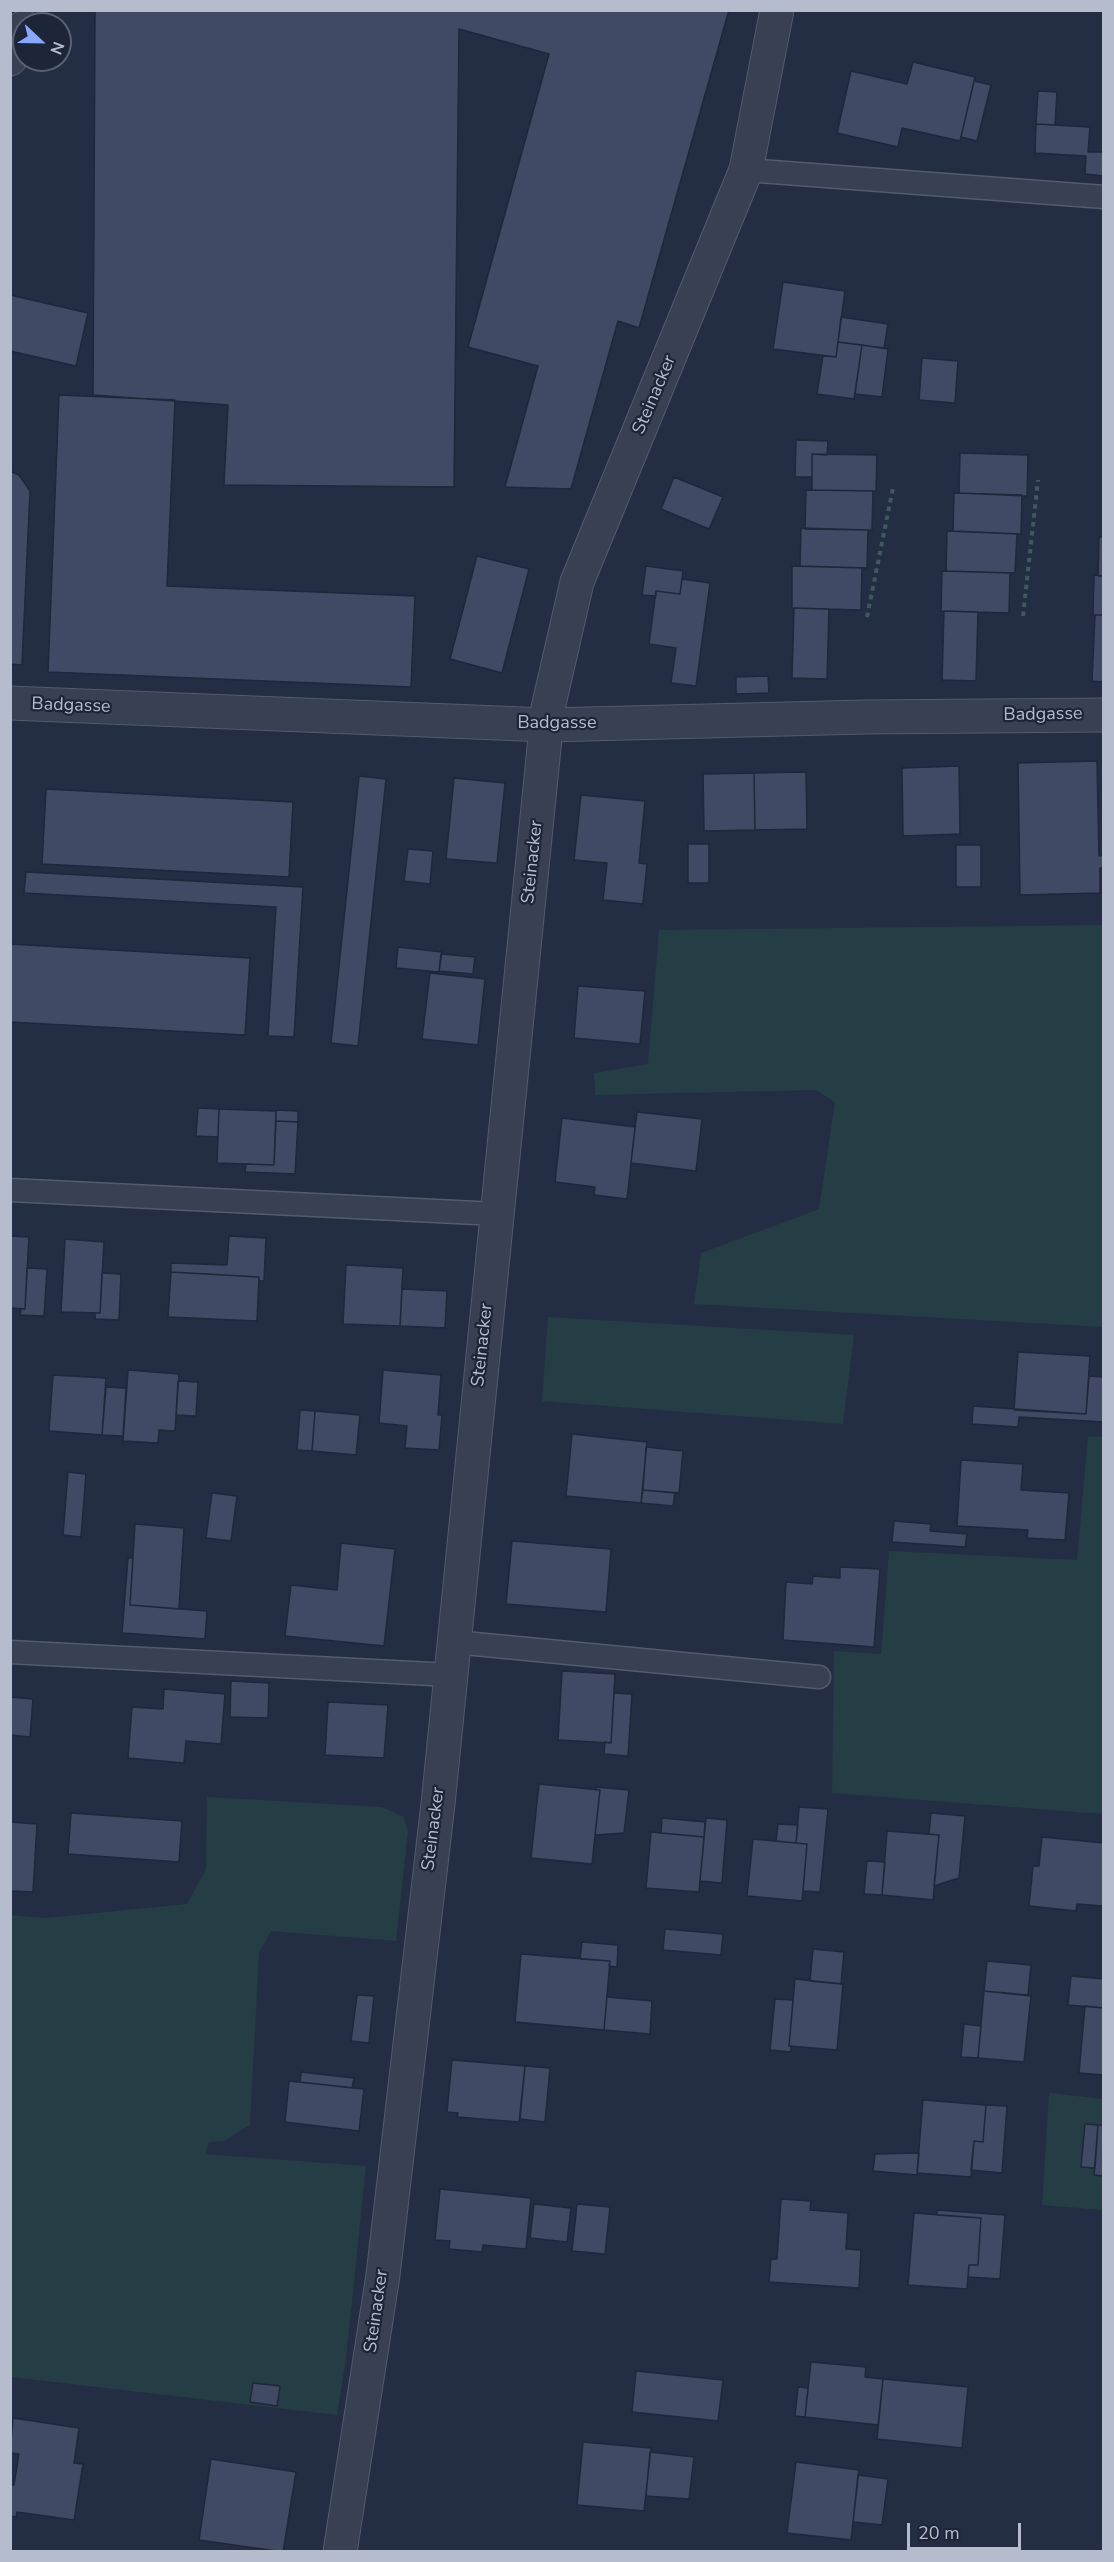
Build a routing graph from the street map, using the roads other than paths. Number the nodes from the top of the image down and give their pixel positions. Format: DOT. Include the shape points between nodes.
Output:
graph roads {
  1 [pos="777,10"];
  2 [pos="746,170"];
  3 [pos="1104,197"];
  4 [pos="10,703"];
  5 [pos="1104,715"];
  6 [pos="547,725"];
  7 [pos="10,1190"];
  8 [pos="498,1215"];
  9 [pos="454,1642"];
  10 [pos="10,1652"];
  11 [pos="451,1675"];
  12 [pos="819,1677"];
  13 [pos="340,2552"];
  1 -- 2 [label="street, Steinacker"];
  2 -- 3 [label="lane"];
  2 -- 6 [label="street, Steinacker" via="577,582"];
  4 -- 6 [label="street, Badgasse"];
  5 -- 6 [label="street, Badgasse"];
  6 -- 8 [label="street, Steinacker"];
  7 -- 8 [label="lane"];
  8 -- 9 [label="street, Steinacker"];
  9 -- 11 [label="street, Steinacker"];
  9 -- 12 [label="lane"];
  10 -- 11 [label="lane"];
  11 -- 13 [label="street, Steinacker" via="383,2276"];
}
